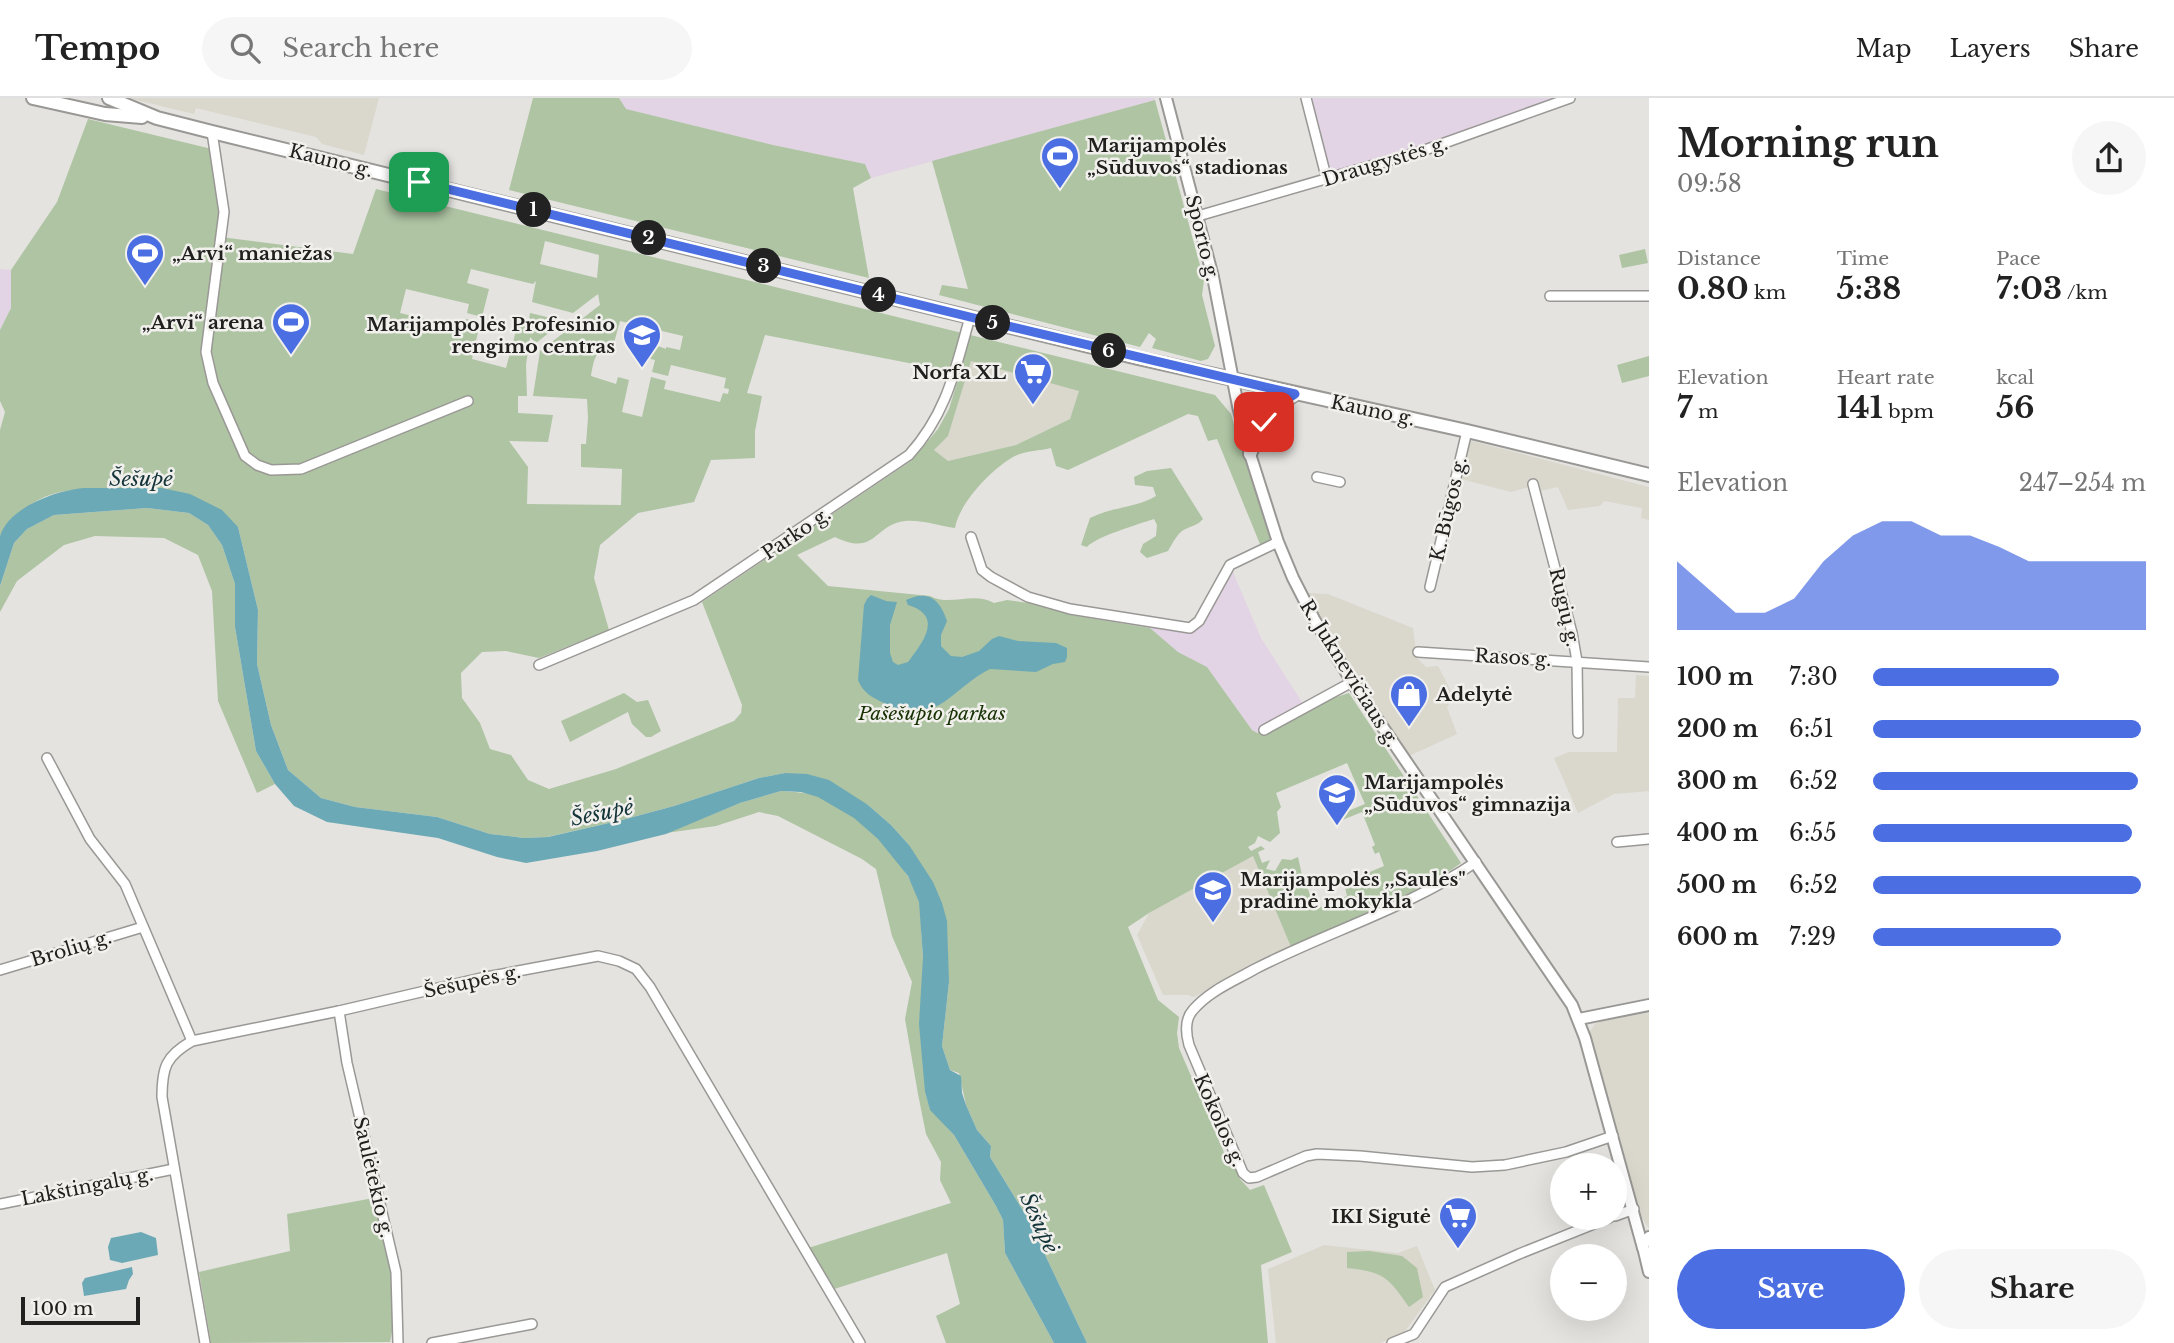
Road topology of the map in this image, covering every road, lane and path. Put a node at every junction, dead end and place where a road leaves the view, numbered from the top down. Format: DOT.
graph roads {
  1 [pos="33,98"];
  2 [pos="109,98"];
  3 [pos="1166,98"];
  4 [pos="1306,98"];
  5 [pos="1570,98"];
  6 [pos="75,103"];
  7 [pos="157,118"];
  8 [pos="212,132"];
  9 [pos="1327,180"];
  10 [pos="1198,216"];
  11 [pos="1550,296"];
  12 [pos="1649,296"];
  13 [pos="970,317"];
  14 [pos="1233,380"];
  15 [pos="1295,394"];
  16 [pos="468,401"];
  17 [pos="1467,431"];
  18 [pos="1250,454"];
  19 [pos="1649,475"];
  20 [pos="1317,477"];
  21 [pos="1340,482"];
  22 [pos="1533,484"];
  23 [pos="971,537"];
  24 [pos="1278,542"];
  25 [pos="1430,587"];
  26 [pos="1418,652"];
  27 [pos="1577,661"];
  28 [pos="539,665"];
  29 [pos="1649,667"];
  30 [pos="1352,682"];
  31 [pos="1264,730"];
  32 [pos="1578,733"];
  33 [pos="47,758"];
  34 [pos="1649,839"];
  35 [pos="1617,842"];
  36 [pos="1476,862"];
  37 [pos="143,927"];
  38 [pos="0,970"];
  39 [pos="1649,1005"];
  40 [pos="338,1011"];
  41 [pos="1579,1019"];
  42 [pos="192,1041"];
  43 [pos="1613,1136"];
  44 [pos="174,1169"];
  45 [pos="0,1204"];
  46 [pos="1634,1211"];
  47 [pos="1627,1213"];
  48 [pos="1579,1230"];
  49 [pos="1649,1232"];
  50 [pos="1646,1248"];
  51 [pos="1649,1272"];
  52 [pos="532,1324"];
  53 [pos="205,1343"];
  54 [pos="398,1343"];
  55 [pos="432,1343"];
  56 [pos="860,1343"];
  57 [pos="1392,1343"];
  1 -- 6 [label="main road, Kauno g."];
  2 -- 7 [label="main road, Kauno g."];
  3 -- 10 [label="street, Sporto g."];
  4 -- 9 [label="street"];
  5 -- 9 [label="street, Draugystės g."];
  6 -- 7 [label="main road, Kauno g."];
  7 -- 8 [label="main road, Kauno g."];
  8 -- 13 [label="main road, Kauno g."];
  8 -- 16 [label="street"];
  9 -- 10 [label="street, Draugystės g."];
  10 -- 14 [label="street, Sporto g."];
  11 -- 12 [label="street"];
  13 -- 14 [label="main road, Kauno g."];
  13 -- 28 [label="street, Parko g."];
  14 -- 15 [label="main road, Kauno g."];
  14 -- 18 [label="street, R. Juknevičiaus g."];
  15 -- 17 [label="main road, Kauno g."];
  15 -- 18 [label="main road"];
  17 -- 19 [label="main road, Kauno g."];
  17 -- 25 [label="street, K. Būgos g."];
  18 -- 24 [label="street, R. Juknevičiaus g."];
  20 -- 21 [label="street"];
  22 -- 27 [label="street, Rugių g."];
  23 -- 24 [label="street"];
  24 -- 30 [label="street, R. Juknevičiaus g."];
  26 -- 27 [label="street, Rasos g."];
  27 -- 29 [label="street, Rasos g."];
  27 -- 32 [label="street, Rugių g."];
  30 -- 31 [label="street"];
  30 -- 36 [label="street, R. Juknevičiaus g."];
  33 -- 37 [label="street"];
  34 -- 35 [label="street"];
  36 -- 41 [label="street, R. Juknevičiaus g."];
  36 -- 43 [label="street, Kokolos g."];
  37 -- 38 [label="street, Brolių g."];
  37 -- 42 [label="street"];
  39 -- 41 [label="street"];
  40 -- 42 [label="street, Šešupės g."];
  40 -- 54 [label="street, Saulėtekio g."];
  40 -- 56 [label="street, Šešupės g."];
  41 -- 43 [label="street, R. Juknevičiaus g."];
  42 -- 44 [label="street, Šešupės g."];
  43 -- 46 [label="street, R. Juknevičiaus g."];
  44 -- 45 [label="street, Lakštingalų g."];
  44 -- 53 [label="street, Šešupės g."];
  46 -- 47 [label="street"];
  46 -- 49 [label="street, R. Juknevičiaus g."];
  46 -- 50 [label="street, R. Juknevičiaus g."];
  48 -- 57 [label="street"];
  50 -- 51 [label="street, R. Juknevičiaus g."];
  52 -- 55 [label="street"];
}
